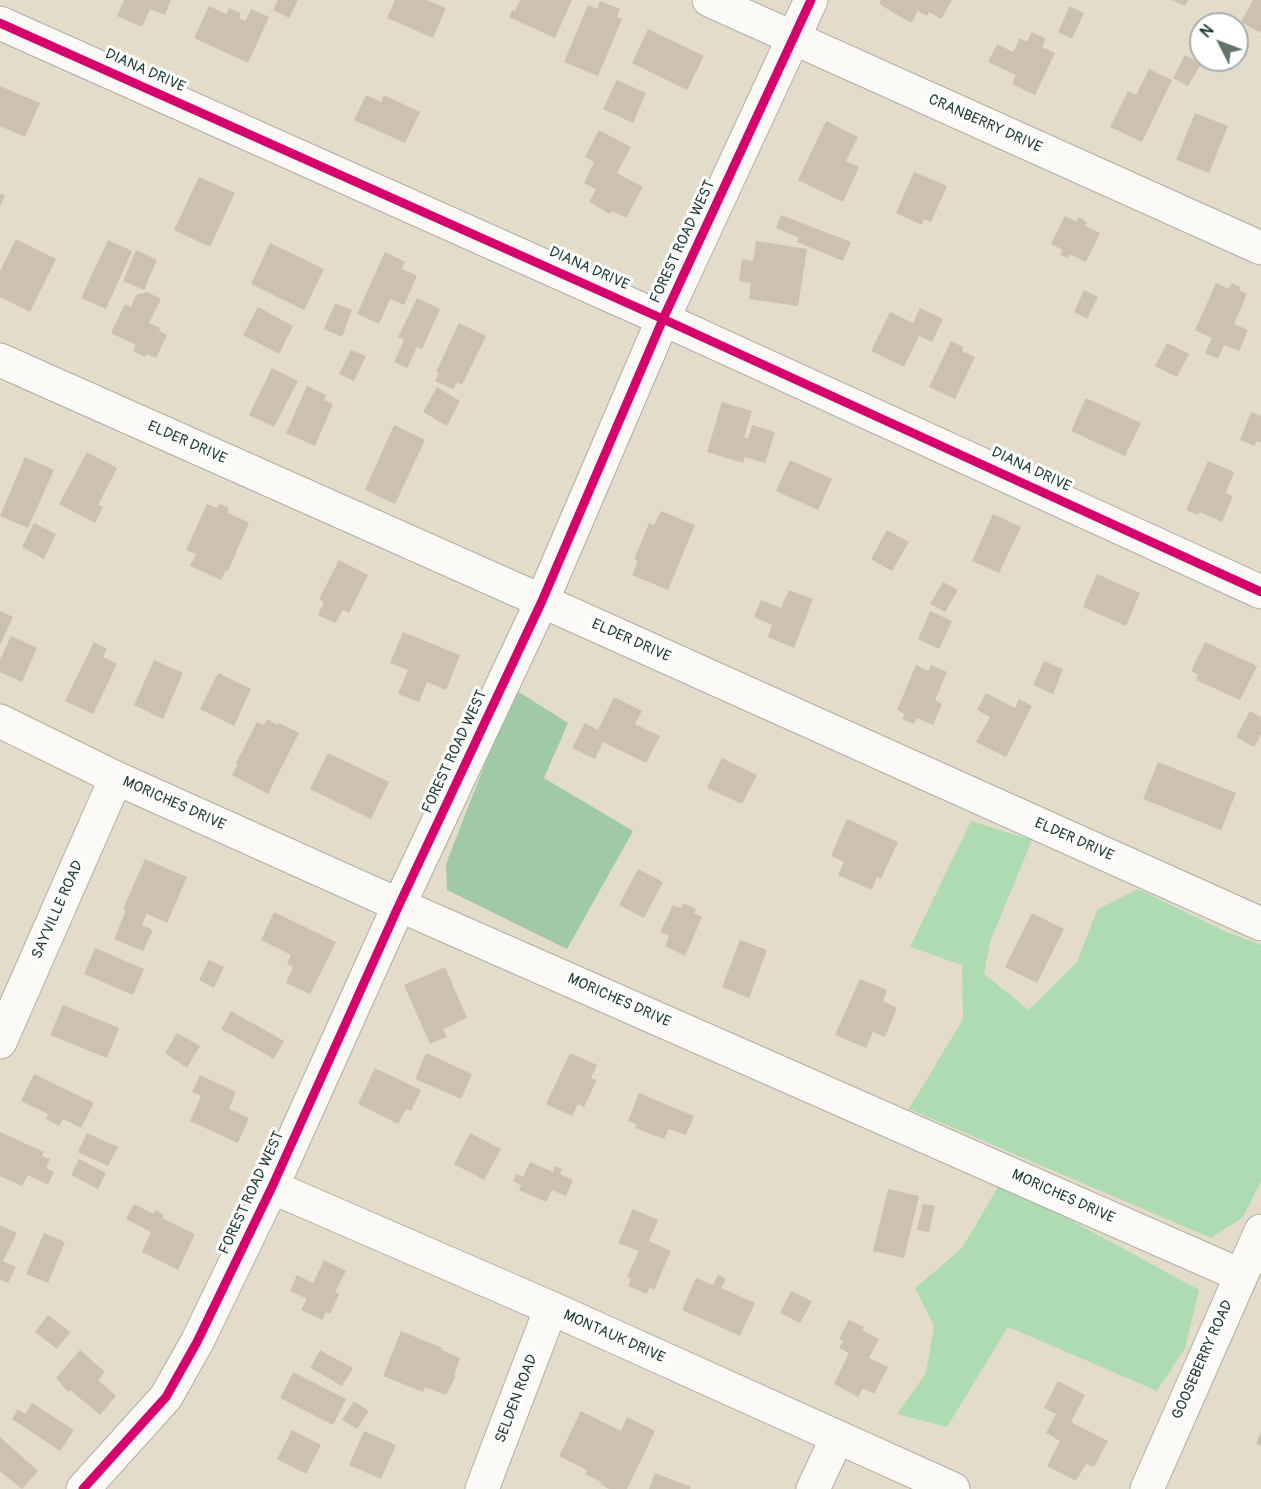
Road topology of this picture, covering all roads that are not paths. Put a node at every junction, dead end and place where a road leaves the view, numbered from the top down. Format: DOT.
graph roads {
  1 [pos="709,0"];
  2 [pos="811,0"];
  3 [pos="0,23"];
  4 [pos="794,39"];
  5 [pos="1261,248"];
  6 [pos="663,319"];
  7 [pos="0,360"];
  8 [pos="1261,592"];
  9 [pos="542,601"];
  10 [pos="0,721"];
  11 [pos="116,778"];
  12 [pos="399,905"];
  13 [pos="1261,924"];
  14 [pos="0,1042"];
  15 [pos="273,1188"];
  16 [pos="1261,1231"];
  17 [pos="1240,1275"];
  18 [pos="551,1308"];
  19 [pos="837,1438"];
  20 [pos="83,1489"];
  21 [pos="482,1489"];
  22 [pos="813,1489"];
  23 [pos="953,1489"];
  24 [pos="1147,1489"];
  1 -- 4 [label="street, CRANBERRY DRIVE"];
  2 -- 4 [label="street, FOREST ROAD WEST"];
  3 -- 6 [label="street, DIANA DRIVE"];
  4 -- 5 [label="street, CRANBERRY DRIVE"];
  4 -- 6 [label="street, FOREST ROAD WEST"];
  6 -- 8 [label="street, DIANA DRIVE"];
  6 -- 9 [label="street, FOREST ROAD WEST"];
  7 -- 9 [label="street, ELDER DRIVE"];
  9 -- 12 [label="street, FOREST ROAD WEST"];
  9 -- 13 [label="street, ELDER DRIVE"];
  10 -- 11 [label="street, MORICHES DRIVE"];
  11 -- 12 [label="street, MORICHES DRIVE"];
  11 -- 14 [label="street, SAYVILLE ROAD"];
  12 -- 15 [label="street, FOREST ROAD WEST"];
  12 -- 17 [label="street, MORICHES DRIVE"];
  15 -- 18 [label="street, MONTAUK DRIVE"];
  15 -- 20 [label="street, FOREST ROAD WEST"];
  16 -- 17 [label="street, GOOSEBERRY ROAD"];
  17 -- 24 [label="street, GOOSEBERRY ROAD"];
  18 -- 19 [label="street, MONTAUK DRIVE"];
  18 -- 21 [label="street, SELDEN ROAD"];
  19 -- 22 [label="street"];
  19 -- 23 [label="street, MONTAUK DRIVE"];
}
